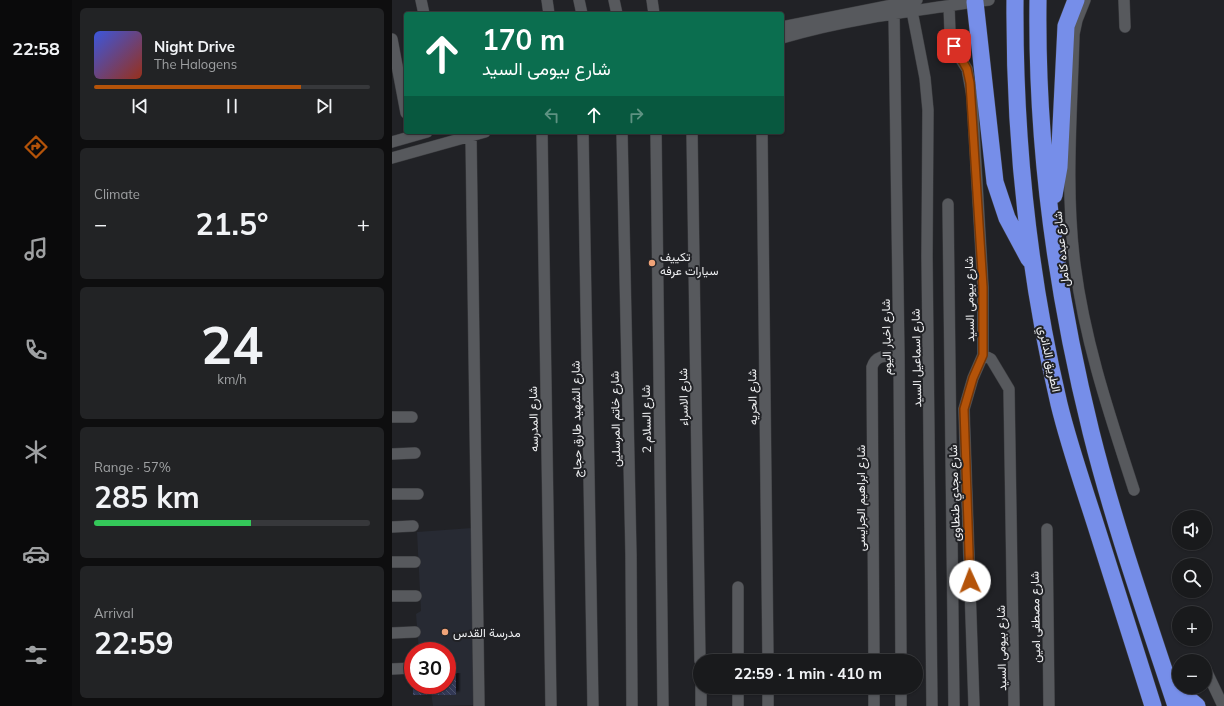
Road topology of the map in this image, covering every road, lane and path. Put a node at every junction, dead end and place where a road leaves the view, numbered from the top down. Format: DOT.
graph roads {
  1 [pos="421,0"];
  2 [pos="547,0"];
  3 [pos="579,0"];
  4 [pos="614,0"];
  5 [pos="652,0"];
  6 [pos="917,0"];
  7 [pos="1014,0"];
  8 [pos="1038,0"];
  9 [pos="1076,0"];
  10 [pos="1085,0"];
  11 [pos="1124,0"];
  12 [pos="982,1"];
  13 [pos="950,6"];
  14 [pos="912,11"];
  15 [pos="424,12"];
  16 [pos="550,12"];
  17 [pos="582,12"];
  18 [pos="617,12"];
  19 [pos="654,12"];
  20 [pos="894,13"];
  21 [pos="784,27"];
  22 [pos="1125,27"];
  23 [pos="784,37"];
  24 [pos="392,39"];
  25 [pos="404,102"];
  26 [pos="410,134"];
  27 [pos="478,134"];
  28 [pos="542,134"];
  29 [pos="583,134"];
  30 [pos="622,134"];
  31 [pos="656,134"];
  32 [pos="692,134"];
  33 [pos="762,134"];
  34 [pos="471,136"];
  35 [pos="392,142"];
  36 [pos="392,158"];
  37 [pos="948,204"];
  38 [pos="1050,209"];
  39 [pos="1034,270"];
  40 [pos="983,355"];
  41 [pos="899,356"];
  42 [pos="392,417"];
  43 [pos="412,417"];
  44 [pos="415,453"];
  45 [pos="392,454"];
  46 [pos="1134,490"];
  47 [pos="392,494"];
  48 [pos="418,494"];
  49 [pos="413,526"];
  50 [pos="392,527"];
  51 [pos="1047,528"];
  52 [pos="392,562"];
  53 [pos="415,562"];
  54 [pos="738,587"];
  55 [pos="392,596"];
  56 [pos="416,596"];
  57 [pos="415,632"];
  58 [pos="392,633"];
  59 [pos="700,654"];
  60 [pos="738,654"];
  61 [pos="768,654"];
  62 [pos="874,654"];
  63 [pos="901,654"];
  64 [pos="404,668"];
  65 [pos="392,669"];
  66 [pos="1168,682"];
  67 [pos="1212,683"];
  68 [pos="701,694"];
  69 [pos="738,694"];
  70 [pos="768,694"];
  71 [pos="874,694"];
  72 [pos="901,694"];
  73 [pos="479,706"];
  74 [pos="551,706"];
  75 [pos="594,706"];
  76 [pos="632,706"];
  77 [pos="662,706"];
  78 [pos="701,706"];
  79 [pos="738,706"];
  80 [pos="768,706"];
  81 [pos="874,706"];
  82 [pos="901,706"];
  83 [pos="932,706"];
  84 [pos="954,706"];
  85 [pos="974,706"];
  86 [pos="1014,706"];
  87 [pos="1049,706"];
  88 [pos="1153,706"];
  89 [pos="1176,706"];
  90 [pos="1197,706"];
  91 [pos="1223,706"];
  1 -- 15 [label="street"];
  2 -- 16 [label="street"];
  3 -- 17 [label="street"];
  4 -- 18 [label="street"];
  5 -- 19 [label="street"];
  6 -- 21 [label="street"];
  7 -- 39 [label="highway, الطريق الدائري"];
  8 -- 38 [label="highway, الطريق الدائري"];
  9 -- 38 [label="highway"];
  10 -- 46 [label="street, شارع عبده كامل"];
  11 -- 22 [label="street"];
  12 -- 13 [label="street"];
  12 -- 39 [label="highway"];
  13 -- 14 [label="street"];
  13 -- 40 [label="street, شارع بيومى السيد"];
  14 -- 20 [label="street"];
  14 -- 83 [label="street, شارع اسماعيل السيد"];
  20 -- 23 [label="street"];
  20 -- 41 [label="street, شارع اخبار اليوم"];
  24 -- 25 [label="street"];
  26 -- 35 [label="street"];
  27 -- 34 [label="street"];
  28 -- 74 [label="street, شارع المدرسه"];
  29 -- 75 [label="street, شارع الشهيد طارق حجاج"];
  30 -- 76 [label="street, شارع خاتم المرسلين"];
  31 -- 77 [label="street, شارع السلام 2"];
  32 -- 59 [label="street, شارع الاسراء"];
  33 -- 61 [label="street, شارع الحريه"];
  34 -- 36 [label="street"];
  34 -- 73 [label="street"];
  37 -- 84 [label="street"];
  38 -- 66 [label="highway, الطريق الدائري"];
  39 -- 88 [label="highway, الطريق الدائري"];
  40 -- 85 [label="street, شارع مجدي طنطاوى"];
  40 -- 86 [label="street, شارع بيومى السيد"];
  41 -- 62 [label="street, شارع ابراهيم الجرايسى"];
  41 -- 63 [label="street, شارع اخبار اليوم"];
  42 -- 43 [label="street"];
  44 -- 45 [label="street"];
  47 -- 48 [label="street"];
  49 -- 50 [label="street"];
  51 -- 87 [label="street, شارع مصطفى امين"];
  52 -- 53 [label="street"];
  54 -- 60 [label="street"];
  55 -- 56 [label="street"];
  57 -- 58 [label="street"];
  64 -- 65 [label="street"];
  66 -- 89 [label="highway, الطريق الدائري"];
  66 -- 90 [label="highway"];
  67 -- 91 [label="street"];
  68 -- 78 [label="street"];
  69 -- 79 [label="street"];
  70 -- 80 [label="street"];
  71 -- 81 [label="street"];
  72 -- 82 [label="street"];
}
